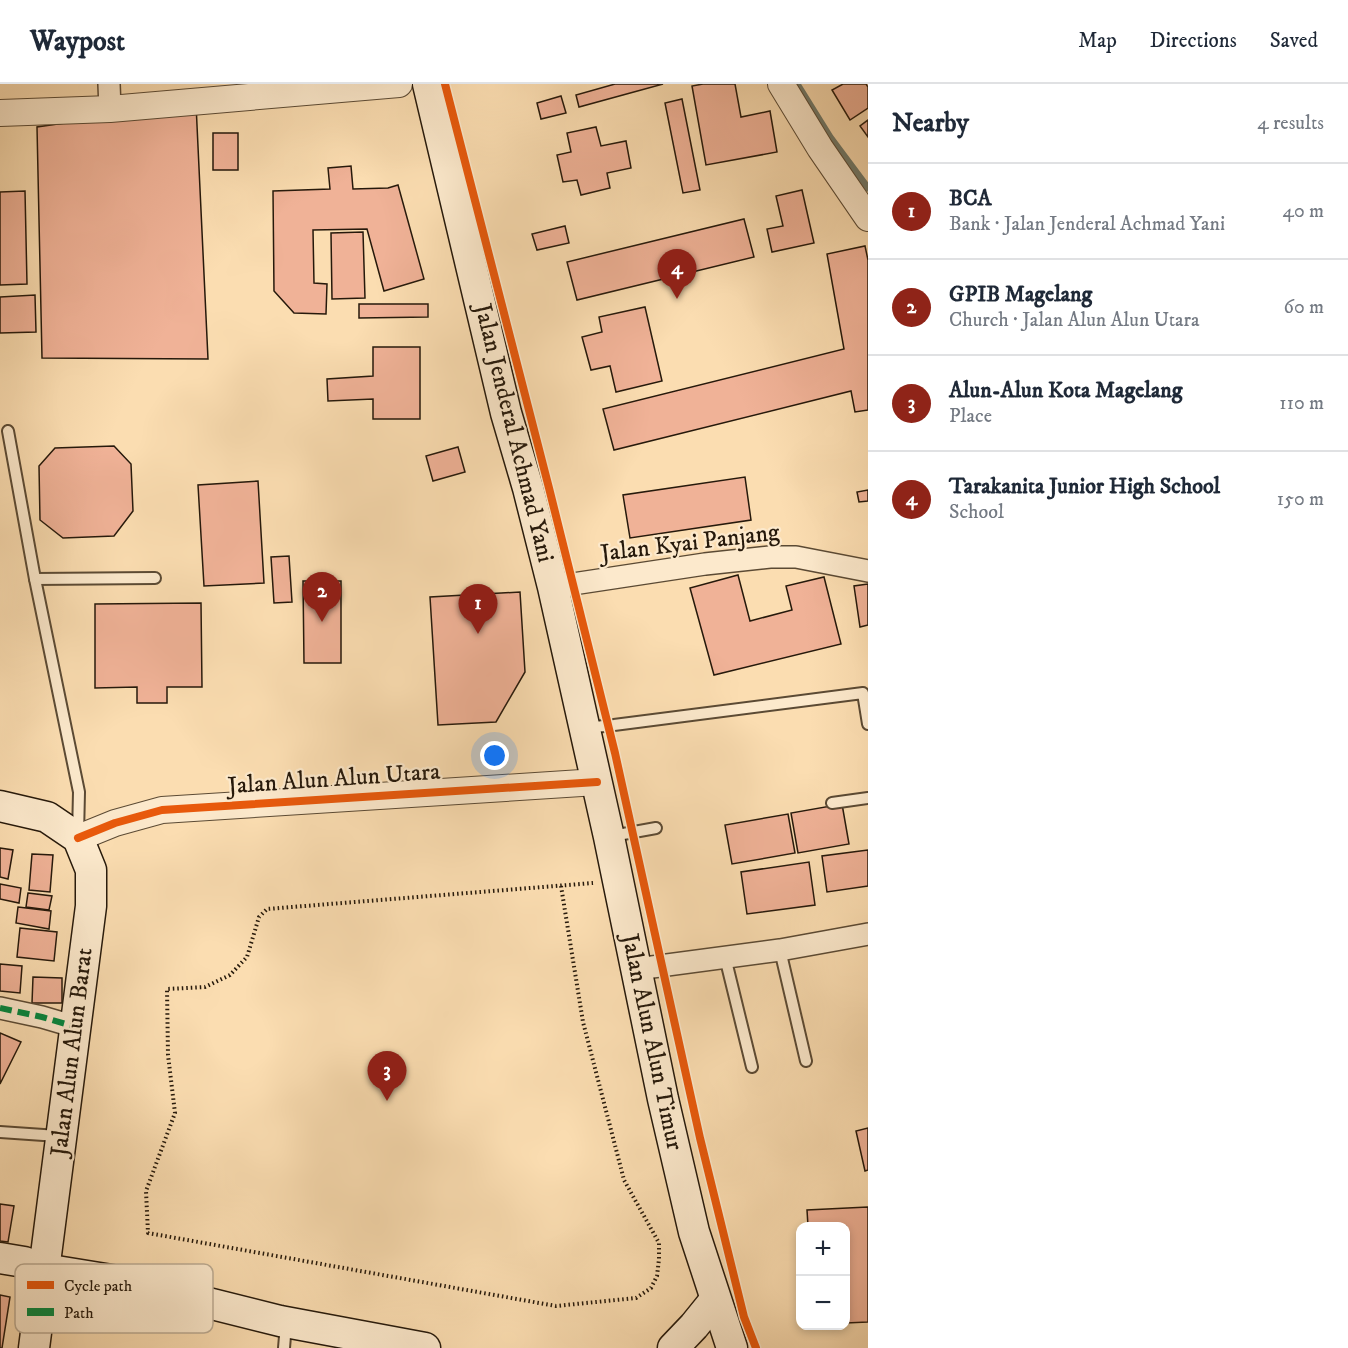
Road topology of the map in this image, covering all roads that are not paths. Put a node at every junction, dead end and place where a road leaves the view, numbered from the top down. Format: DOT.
graph roads {
  1 [pos="399,84"];
  2 [pos="428,84"];
  3 [pos="781,84"];
  4 [pos="110,96"];
  5 [pos="0,113"];
  6 [pos="868,218"];
  7 [pos="8,431"];
  8 [pos="868,571"];
  9 [pos="155,578"];
  10 [pos="35,579"];
  11 [pos="553,587"];
  12 [pos="868,724"];
  13 [pos="585,728"];
  14 [pos="597,782"];
  15 [pos="868,798"];
  16 [pos="832,802"];
  17 [pos="0,806"];
  18 [pos="656,828"];
  19 [pos="609,837"];
  20 [pos="78,838"];
  21 [pos="868,934"];
  22 [pos="780,950"];
  23 [pos="725,957"];
  24 [pos="637,969"];
  25 [pos="0,1008"];
  26 [pos="76,1027"];
  27 [pos="806,1061"];
  28 [pos="752,1067"];
  29 [pos="0,1132"];
  30 [pos="61,1137"];
  31 [pos="0,1258"];
  32 [pos="30,1264"];
  33 [pos="45,1264"];
  34 [pos="715,1300"];
  35 [pos="213,1311"];
  36 [pos="36,1333"];
  37 [pos="285,1335"];
  38 [pos="34,1348"];
  39 [pos="425,1348"];
  40 [pos="673,1348"];
  41 [pos="732,1348"];
  1 -- 4 [label="street"];
  2 -- 11 [label="main road, Jalan Jenderal Achmad Yani"];
  3 -- 6 [label="street"];
  4 -- 5 [label="street"];
  7 -- 10 [label="lane"];
  8 -- 11 [label="street, Jalan Kyai Panjang"];
  9 -- 10 [label="lane"];
  10 -- 20 [label="lane"];
  11 -- 13 [label="main road, Jalan Jenderal Achmad Yani"];
  12 -- 13 [label="lane"];
  13 -- 14 [label="main road, Jalan Jenderal Achmad Yani"];
  14 -- 19 [label="main road, Jalan Alun Alun Timur"];
  14 -- 20 [label="street, Jalan Alun Alun Utara"];
  15 -- 16 [label="lane"];
  17 -- 20 [label="main road"];
  18 -- 19 [label="lane"];
  19 -- 24 [label="main road, Jalan Alun Alun Timur"];
  20 -- 26 [label="main road, Jalan Alun Alun Barat"];
  21 -- 22 [label="street"];
  22 -- 23 [label="street"];
  22 -- 27 [label="lane"];
  23 -- 24 [label="street"];
  23 -- 28 [label="lane"];
  24 -- 34 [label="main road, Jalan Alun Alun Timur"];
  25 -- 26 [label="street"];
  26 -- 30 [label="main road, Jalan Alun Alun Barat"];
  29 -- 30 [label="lane"];
  30 -- 33 [label="main road, Jalan Alun Alun Barat"];
  31 -- 32 [label="main road"];
  34 -- 40 [label="main road"];
  34 -- 41 [label="main road, Jalan Alun Alun Timur"];
  35 -- 37 [label="main road"];
  36 -- 38 [label="main road, Jalan Alun Alun Barat"];
  37 -- 39 [label="main road"];
}
